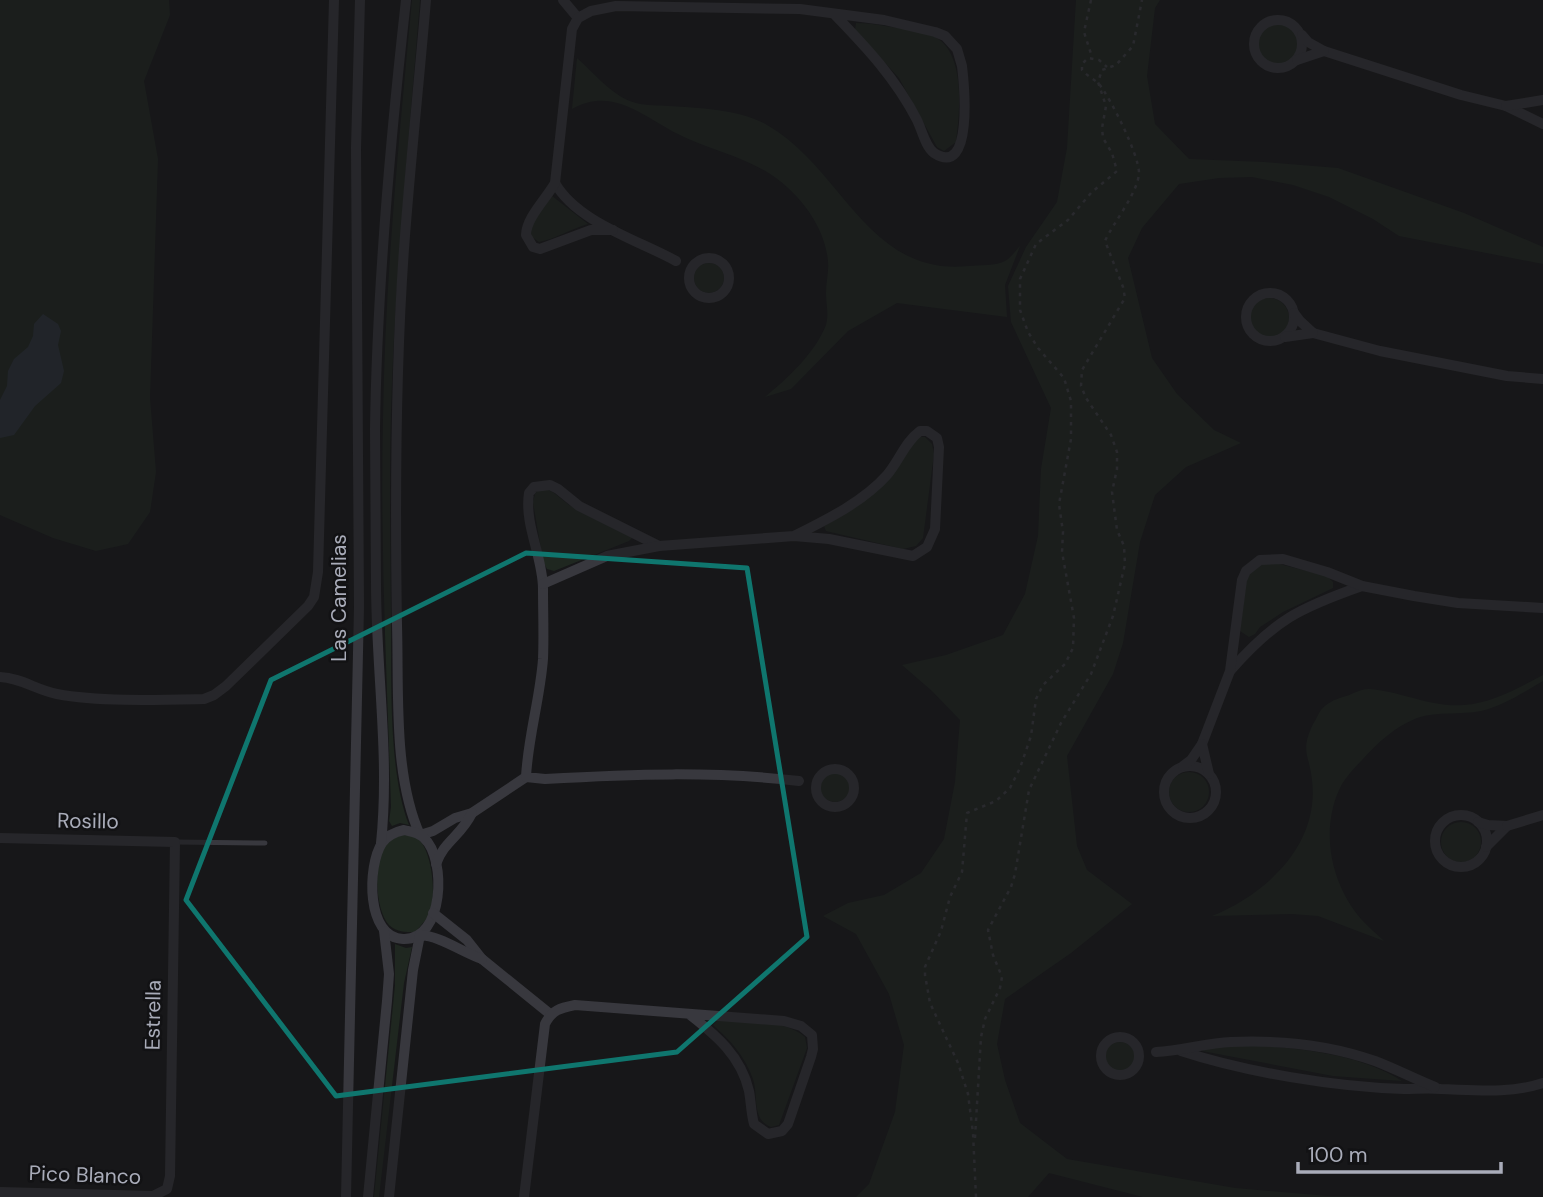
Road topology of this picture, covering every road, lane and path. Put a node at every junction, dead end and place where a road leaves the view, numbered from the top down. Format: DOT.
graph roads {
  1 [pos="334,0"];
  2 [pos="360,0"];
  3 [pos="406,0"];
  4 [pos="426,0"];
  5 [pos="563,0"];
  6 [pos="1091,0"];
  7 [pos="1142,0"];
  8 [pos="835,15"];
  9 [pos="578,18"];
  10 [pos="1301,35"];
  11 [pos="1324,51"];
  12 [pos="1092,58"];
  13 [pos="1297,60"];
  14 [pos="1107,67"];
  15 [pos="1097,82"];
  16 [pos="1543,100"];
  17 [pos="1506,106"];
  18 [pos="1543,124"];
  19 [pos="555,183"];
  20 [pos="613,230"];
  21 [pos="676,261"];
  22 [pos="699,261"];
  23 [pos="690,280"];
  24 [pos="1294,312"];
  25 [pos="1313,333"];
  26 [pos="1285,337"];
  27 [pos="1543,379"];
  28 [pos="794,536"];
  29 [pos="659,546"];
  30 [pos="543,584"];
  31 [pos="1362,586"];
  32 [pos="1543,608"];
  33 [pos="1230,671"];
  34 [pos="0,677"];
  35 [pos="1202,744"];
  36 [pos="1182,767"];
  37 [pos="821,774"];
  38 [pos="1209,774"];
  39 [pos="526,777"];
  40 [pos="799,780"];
  41 [pos="817,794"];
  42 [pos="471,814"];
  43 [pos="1543,815"];
  44 [pos="1478,822"];
  45 [pos="1507,826"];
  46 [pos="420,835"];
  47 [pos="0,838"];
  48 [pos="176,842"];
  49 [pos="265,843"];
  50 [pos="381,843"];
  51 [pos="1486,848"];
  52 [pos="436,864"];
  53 [pos="433,913"];
  54 [pos="384,931"];
  55 [pos="420,935"];
  56 [pos="482,959"];
  57 [pos="551,1014"];
  58 [pos="689,1014"];
  59 [pos="1135,1044"];
  60 [pos="1181,1051"];
  61 [pos="1156,1052"];
  62 [pos="1138,1065"];
  63 [pos="1543,1083"];
  64 [pos="1438,1089"];
  65 [pos="974,1158"];
  66 [pos="167,1189"];
  67 [pos="0,1192"];
  68 [pos="527,1194"];
  69 [pos="78,1195"];
  70 [pos="346,1197"];
  71 [pos="369,1197"];
  72 [pos="389,1197"];
  73 [pos="975,1197"];
  1 -- 34 [label="street"];
  2 -- 70 [label="street, Las Camelias"];
  3 -- 50 [label="street"];
  4 -- 46 [label="street"];
  5 -- 9 [label="street"];
  6 -- 12 [label="path"];
  7 -- 14 [label="path"];
  8 -- 8 [label="street"];
  8 -- 9 [label="street"];
  9 -- 19 [label="street"];
  10 -- 11 [label="street"];
  10 -- 13 [label="street"];
  10 -- 13 [label="street"];
  11 -- 13 [label="street"];
  11 -- 17 [label="street"];
  12 -- 14 [label="path"];
  12 -- 15 [label="path"];
  14 -- 15 [label="path"];
  15 -- 65 [label="path"];
  15 -- 65 [label="path"];
  16 -- 17 [label="street"];
  17 -- 18 [label="street"];
  19 -- 20 [label="street"];
  19 -- 20 [label="street"];
  20 -- 21 [label="street"];
  21 -- 22 [label="street"];
  21 -- 23 [label="street"];
  22 -- 23 [label="street"];
  22 -- 23 [label="street"];
  24 -- 25 [label="street"];
  24 -- 26 [label="street"];
  24 -- 26 [label="street"];
  25 -- 26 [label="street"];
  25 -- 27 [label="street"];
  28 -- 28 [label="street"];
  28 -- 29 [label="street"];
  29 -- 30 [label="street"];
  29 -- 30 [label="street"];
  30 -- 39 [label="street"];
  31 -- 32 [label="street"];
  31 -- 33 [label="street"];
  31 -- 33 [label="street"];
  33 -- 35 [label="street"];
  35 -- 36 [label="street"];
  35 -- 38 [label="street"];
  36 -- 38 [label="street"];
  36 -- 38 [label="street"];
  37 -- 40 [label="street"];
  37 -- 41 [label="street"];
  37 -- 41 [label="street"];
  39 -- 40 [label="street"];
  39 -- 42 [label="street"];
  40 -- 41 [label="street"];
  42 -- 46 [label="street"];
  42 -- 52 [label="street"];
  43 -- 45 [label="street"];
  44 -- 45 [label="street"];
  44 -- 51 [label="street"];
  44 -- 51 [label="street"];
  45 -- 51 [label="street"];
  46 -- 50 [label="street"];
  46 -- 52 [label="street"];
  47 -- 48 [label="street, Rosillo"];
  48 -- 49 [label="lane"];
  48 -- 66 [label="street, Estrella"];
  50 -- 54 [label="street"];
  52 -- 53 [label="street"];
  53 -- 55 [label="street"];
  53 -- 56 [label="street"];
  54 -- 55 [label="street"];
  54 -- 71 [label="street"];
  55 -- 56 [label="street"];
  55 -- 72 [label="street"];
  56 -- 57 [label="street"];
  57 -- 58 [label="street"];
  57 -- 68 [label="street"];
  58 -- 58 [label="street"];
  59 -- 61 [label="street"];
  59 -- 62 [label="street"];
  59 -- 62 [label="street"];
  60 -- 61 [label="street"];
  60 -- 64 [label="street"];
  60 -- 64 [label="street"];
  61 -- 62 [label="street"];
  63 -- 64 [label="street"];
  65 -- 73 [label="path"];
  66 -- 69 [label="street, Pico Blanco"];
  67 -- 69 [label="street, Pico Blanco"];
}
